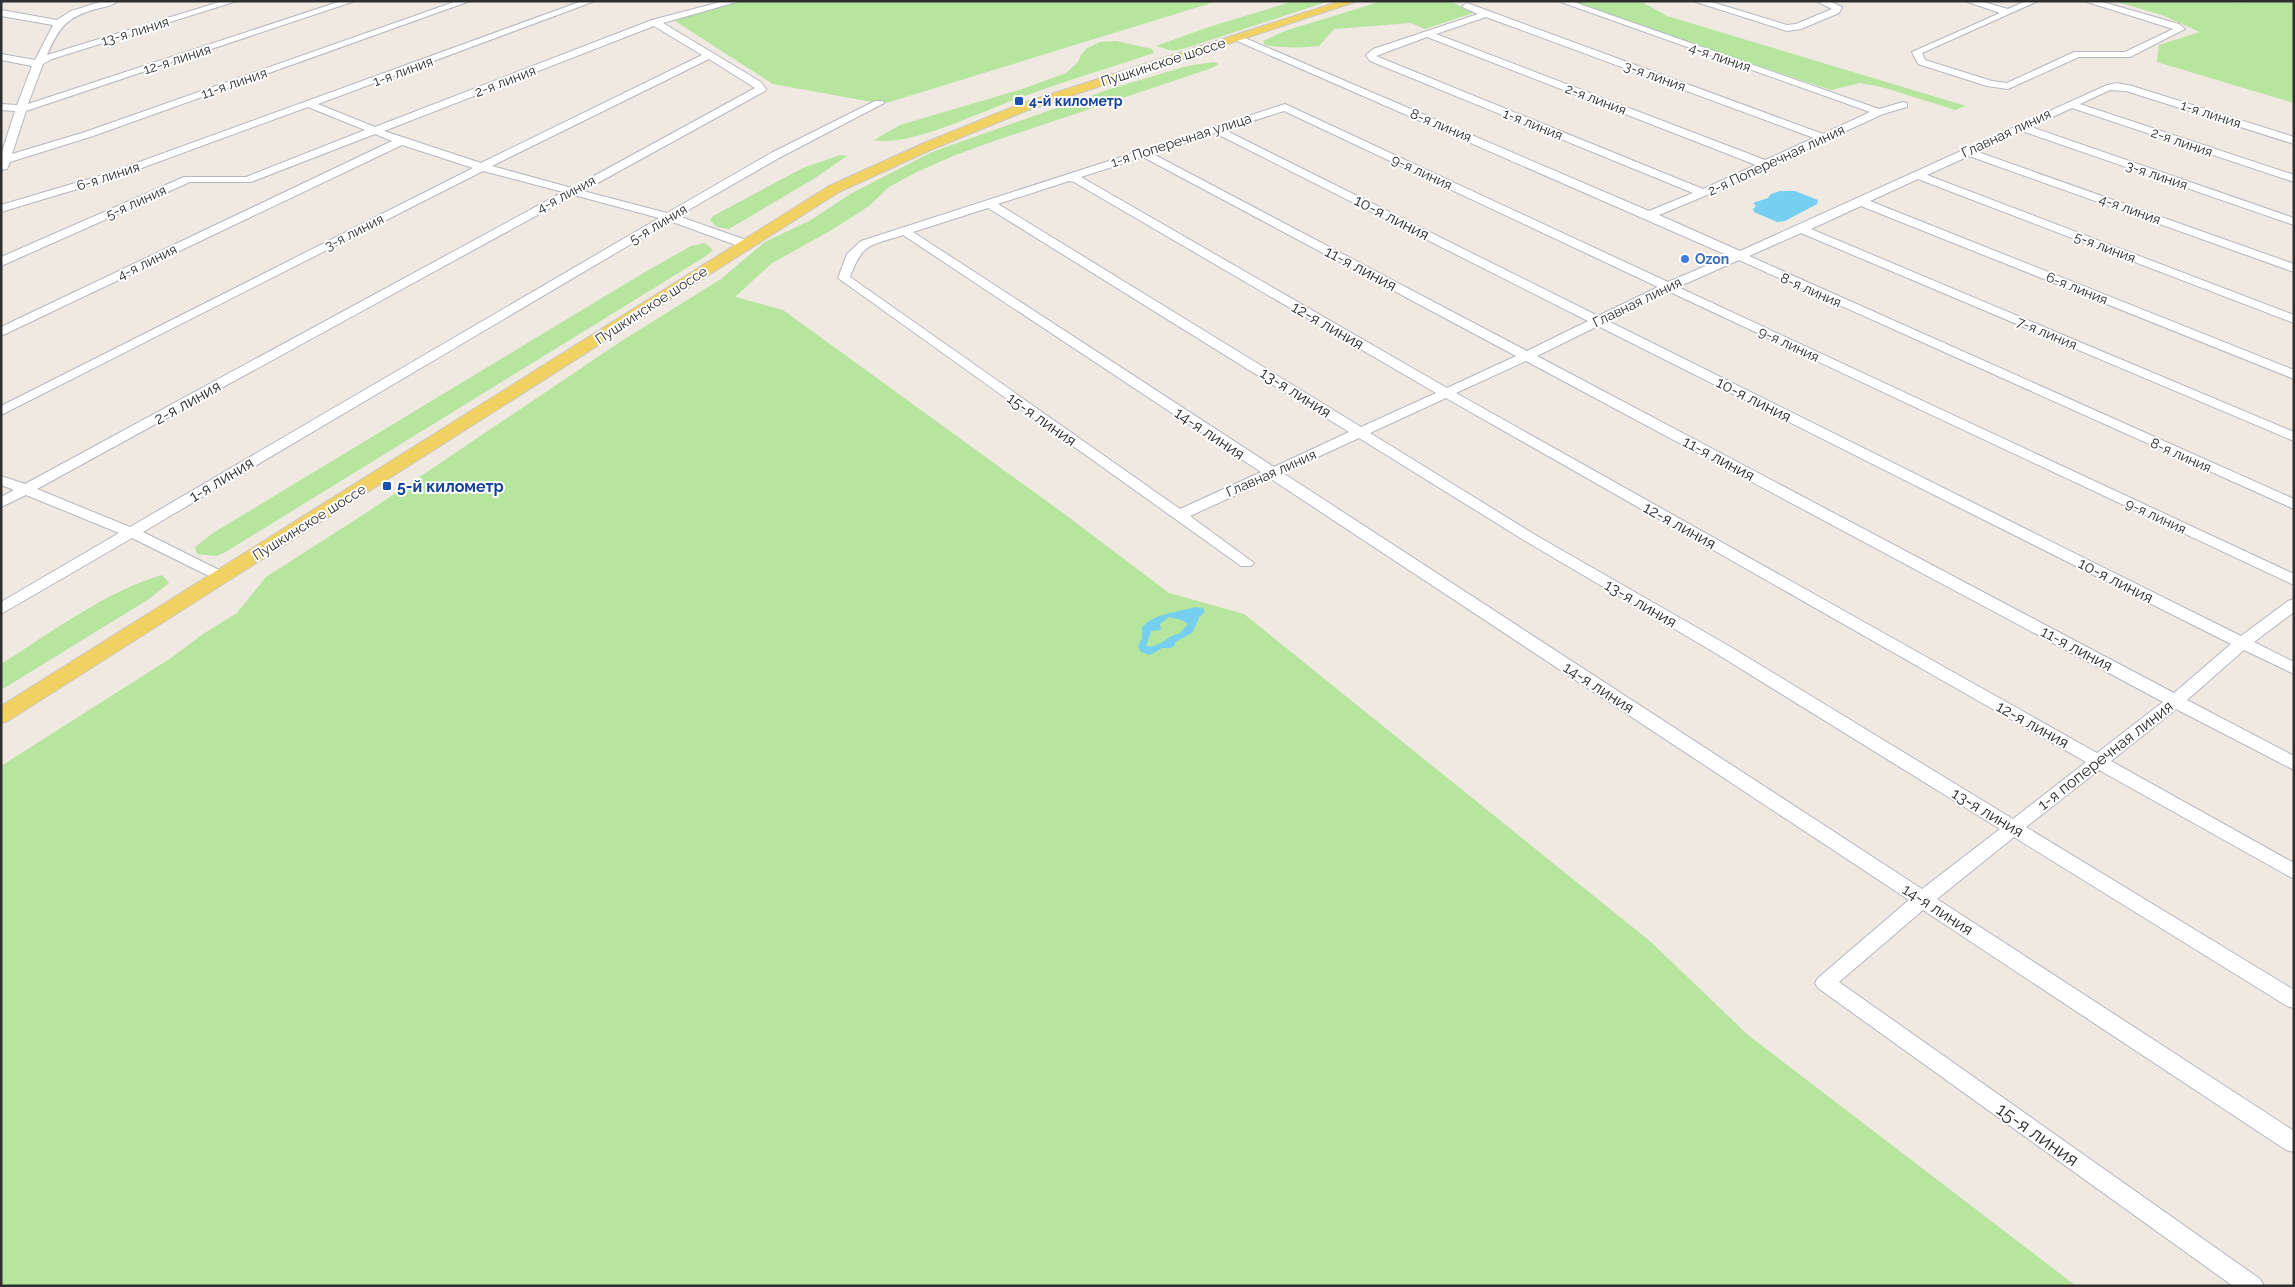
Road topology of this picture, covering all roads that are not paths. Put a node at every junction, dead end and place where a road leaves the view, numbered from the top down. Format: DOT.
graph roads {
  1 [pos="114,1"];
  2 [pos="232,1"];
  3 [pos="351,1"];
  4 [pos="466,1"];
  5 [pos="592,1"];
  6 [pos="736,1"];
  7 [pos="1353,1"];
  8 [pos="1479,1"];
  9 [pos="1562,1"];
  10 [pos="1697,1"];
  11 [pos="1820,1"];
  12 [pos="1969,1"];
  13 [pos="2034,1"];
  14 [pos="2088,1"];
  15 [pos="2008,12"];
  16 [pos="1,13"];
  17 [pos="1486,14"];
  18 [pos="655,22"];
  19 [pos="59,23"];
  20 [pos="1428,34"];
  21 [pos="1238,38"];
  22 [pos="708,56"];
  23 [pos="1,57"];
  24 [pos="35,63"];
  25 [pos="2128,88"];
  26 [pos="761,89"];
  27 [pos="879,103"];
  28 [pos="2070,104"];
  29 [pos="310,105"];
  30 [pos="1903,105"];
  31 [pos="1,107"];
  32 [pos="1285,107"];
  33 [pos="22,109"];
  34 [pos="1879,112"];
  35 [pos="2020,127"];
  36 [pos="1214,129"];
  37 [pos="376,131"];
  38 [pos="1824,138"];
  39 [pos="214,139"];
  40 [pos="401,141"];
  41 [pos="2294,141"];
  42 [pos="1966,152"];
  43 [pos="1144,153"];
  44 [pos="1764,164"];
  45 [pos="2,165"];
  46 [pos="482,167"];
  47 [pos="277,169"];
  48 [pos="1072,175"];
  49 [pos="1916,175"];
  50 [pos="2294,179"];
  51 [pos="572,191"];
  52 [pos="1702,193"];
  53 [pos="1859,201"];
  54 [pos="990,204"];
  55 [pos="1,209"];
  56 [pos="1649,215"];
  57 [pos="669,217"];
  58 [pos="2294,222"];
  59 [pos="1801,229"];
  60 [pos="904,231"];
  61 [pos="745,244"];
  62 [pos="1737,256"];
  63 [pos="1,262"];
  64 [pos="2294,268"];
  65 [pos="845,271"];
  66 [pos="1667,287"];
  67 [pos="371,300"];
  68 [pos="2294,319"];
  69 [pos="1598,320"];
  70 [pos="1,332"];
  71 [pos="439,349"];
  72 [pos="1527,356"];
  73 [pos="2294,375"];
  74 [pos="1446,393"];
  75 [pos="1,411"];
  76 [pos="1362,432"];
  77 [pos="2294,436"];
  78 [pos="1270,473"];
  79 [pos="1,480"];
  80 [pos="25,490"];
  81 [pos="1,503"];
  82 [pos="2294,505"];
  83 [pos="1178,516"];
  84 [pos="131,533"];
  85 [pos="1246,564"];
  86 [pos="222,577"];
  87 [pos="2294,580"];
  88 [pos="2294,604"];
  89 [pos="1,608"];
  90 [pos="2242,643"];
  91 [pos="2294,669"];
  92 [pos="2175,701"];
  93 [pos="1,716"];
  94 [pos="2099,761"];
  95 [pos="2294,764"];
  96 [pos="2012,827"];
  97 [pos="2294,872"];
  98 [pos="1923,899"];
  99 [pos="1825,983"];
  100 [pos="2294,1000"];
  101 [pos="2294,1143"];
  102 [pos="2252,1286"];
  1 -- 19 [label="street"];
  2 -- 24 [label="street, 13-я линия"];
  3 -- 33 [label="street, 12-я линия"];
  4 -- 45 [label="street, 11-я линия"];
  5 -- 29 [label="street, 1-я линия"];
  6 -- 18 [label="street, 2-я линия"];
  7 -- 21 [label="main road, Пушкинское шоссе"];
  8 -- 17 [label="street, 3-я линия"];
  9 -- 34 [label="street, 4-я линия"];
  10 -- 11 [label="street"];
  12 -- 15 [label="street"];
  13 -- 15 [label="street"];
  14 -- 15 [label="street"];
  16 -- 19 [label="street"];
  17 -- 20 [label="street"];
  17 -- 38 [label="street, 3-я линия"];
  18 -- 22 [label="street"];
  18 -- 37 [label="street, 2-я линия"];
  19 -- 24 [label="street"];
  20 -- 44 [label="street, 2-я линия"];
  20 -- 52 [label="street, 1-я линия"];
  21 -- 56 [label="street, 8-я линия"];
  21 -- 61 [label="main road, Пушкинское шоссе"];
  22 -- 26 [label="street"];
  22 -- 46 [label="street, 3-я линия"];
  23 -- 24 [label="street"];
  24 -- 33 [label="street"];
  25 -- 28 [label="street, Главная линия"];
  25 -- 41 [label="street, 1-я линия"];
  26 -- 51 [label="street, 4-я линия"];
  27 -- 57 [label="street, 5-я линия"];
  28 -- 35 [label="street, Главная линия"];
  28 -- 50 [label="street, 2-я линия"];
  29 -- 37 [label="street"];
  29 -- 39 [label="street, 1-я линия"];
  30 -- 34 [label="street, 2-я Поперечная линия"];
  31 -- 33 [label="street, 12-я линия"];
  32 -- 36 [label="street, 1-я Поперечная улица"];
  32 -- 66 [label="street, 9-я линия"];
  33 -- 45 [label="street"];
  34 -- 38 [label="street, 2-я Поперечная линия"];
  35 -- 42 [label="street, Главная линия"];
  35 -- 58 [label="street, 3-я линия"];
  36 -- 43 [label="street, 1-я Поперечная улица"];
  36 -- 69 [label="street, 10-я линия"];
  37 -- 40 [label="street"];
  37 -- 47 [label="street, 2-я линия"];
  38 -- 44 [label="street, 2-я Поперечная линия"];
  39 -- 55 [label="street, 6-я линия"];
  40 -- 46 [label="street"];
  40 -- 70 [label="street, 4-я линия"];
  42 -- 49 [label="street, Главная линия"];
  42 -- 64 [label="street, 4-я линия"];
  43 -- 48 [label="street, 1-я Поперечная улица"];
  43 -- 72 [label="street, 11-я линия"];
  44 -- 52 [label="street, 2-я Поперечная линия"];
  46 -- 51 [label="street"];
  46 -- 75 [label="street, 3-я линия"];
  47 -- 63 [label="street, 5-я линия"];
  48 -- 54 [label="street, 1-я Поперечная улица"];
  48 -- 74 [label="street, 12-я линия"];
  49 -- 53 [label="street, Главная линия"];
  49 -- 68 [label="street, 5-я линия"];
  51 -- 57 [label="street"];
  51 -- 67 [label="street, 4-я линия"];
  52 -- 56 [label="street, 2-я Поперечная линия"];
  53 -- 59 [label="street, Главная линия"];
  53 -- 73 [label="street, 6-я линия"];
  54 -- 60 [label="street, 1-я Поперечная улица"];
  54 -- 76 [label="street, 13-я линия"];
  56 -- 62 [label="street, 8-я линия"];
  57 -- 61 [label="street"];
  57 -- 71 [label="street, 5-я линия"];
  59 -- 62 [label="street, Главная линия"];
  59 -- 77 [label="street, 7-я линия"];
  60 -- 65 [label="street, 1-я Поперечная улица"];
  60 -- 78 [label="street, 14-я линия"];
  61 -- 86 [label="main road, Пушкинское шоссе"];
  62 -- 66 [label="street, Главная линия"];
  62 -- 82 [label="street, 8-я линия"];
  65 -- 83 [label="street, 15-я линия"];
  66 -- 69 [label="street, Главная линия"];
  66 -- 87 [label="street, 9-я линия"];
  67 -- 80 [label="street, 2-я линия"];
  69 -- 72 [label="street, Главная линия"];
  69 -- 90 [label="street, 10-я линия"];
  71 -- 84 [label="street, 1-я линия"];
  72 -- 74 [label="street, Главная линия"];
  72 -- 92 [label="street, 11-я линия"];
  74 -- 76 [label="street, Главная линия"];
  74 -- 94 [label="street, 12-я линия"];
  76 -- 78 [label="street, Главная линия"];
  76 -- 96 [label="street, 13-я линия"];
  78 -- 83 [label="street, Главная линия"];
  78 -- 98 [label="street, 14-я линия"];
  79 -- 80 [label="street"];
  80 -- 81 [label="street, 2-я линия"];
  80 -- 84 [label="street"];
  83 -- 85 [label="street, 15-я линия"];
  84 -- 86 [label="street"];
  84 -- 89 [label="street, 1-я линия"];
  86 -- 93 [label="main road, Пушкинское шоссе"];
  88 -- 90 [label="street, 1-я поперечная линия"];
  90 -- 91 [label="street, 10-я линия"];
  90 -- 92 [label="street, 1-я поперечная линия"];
  92 -- 94 [label="street, 1-я поперечная линия"];
  92 -- 95 [label="street, 11-я линия"];
  94 -- 96 [label="street, 1-я поперечная линия"];
  94 -- 97 [label="street, 12-я линия"];
  96 -- 98 [label="street, 1-я поперечная линия"];
  96 -- 100 [label="street, 13-я линия"];
  98 -- 99 [label="street, 1-я поперечная линия"];
  98 -- 101 [label="street, 14-я линия"];
  99 -- 102 [label="street, 15-я линия"];
}
